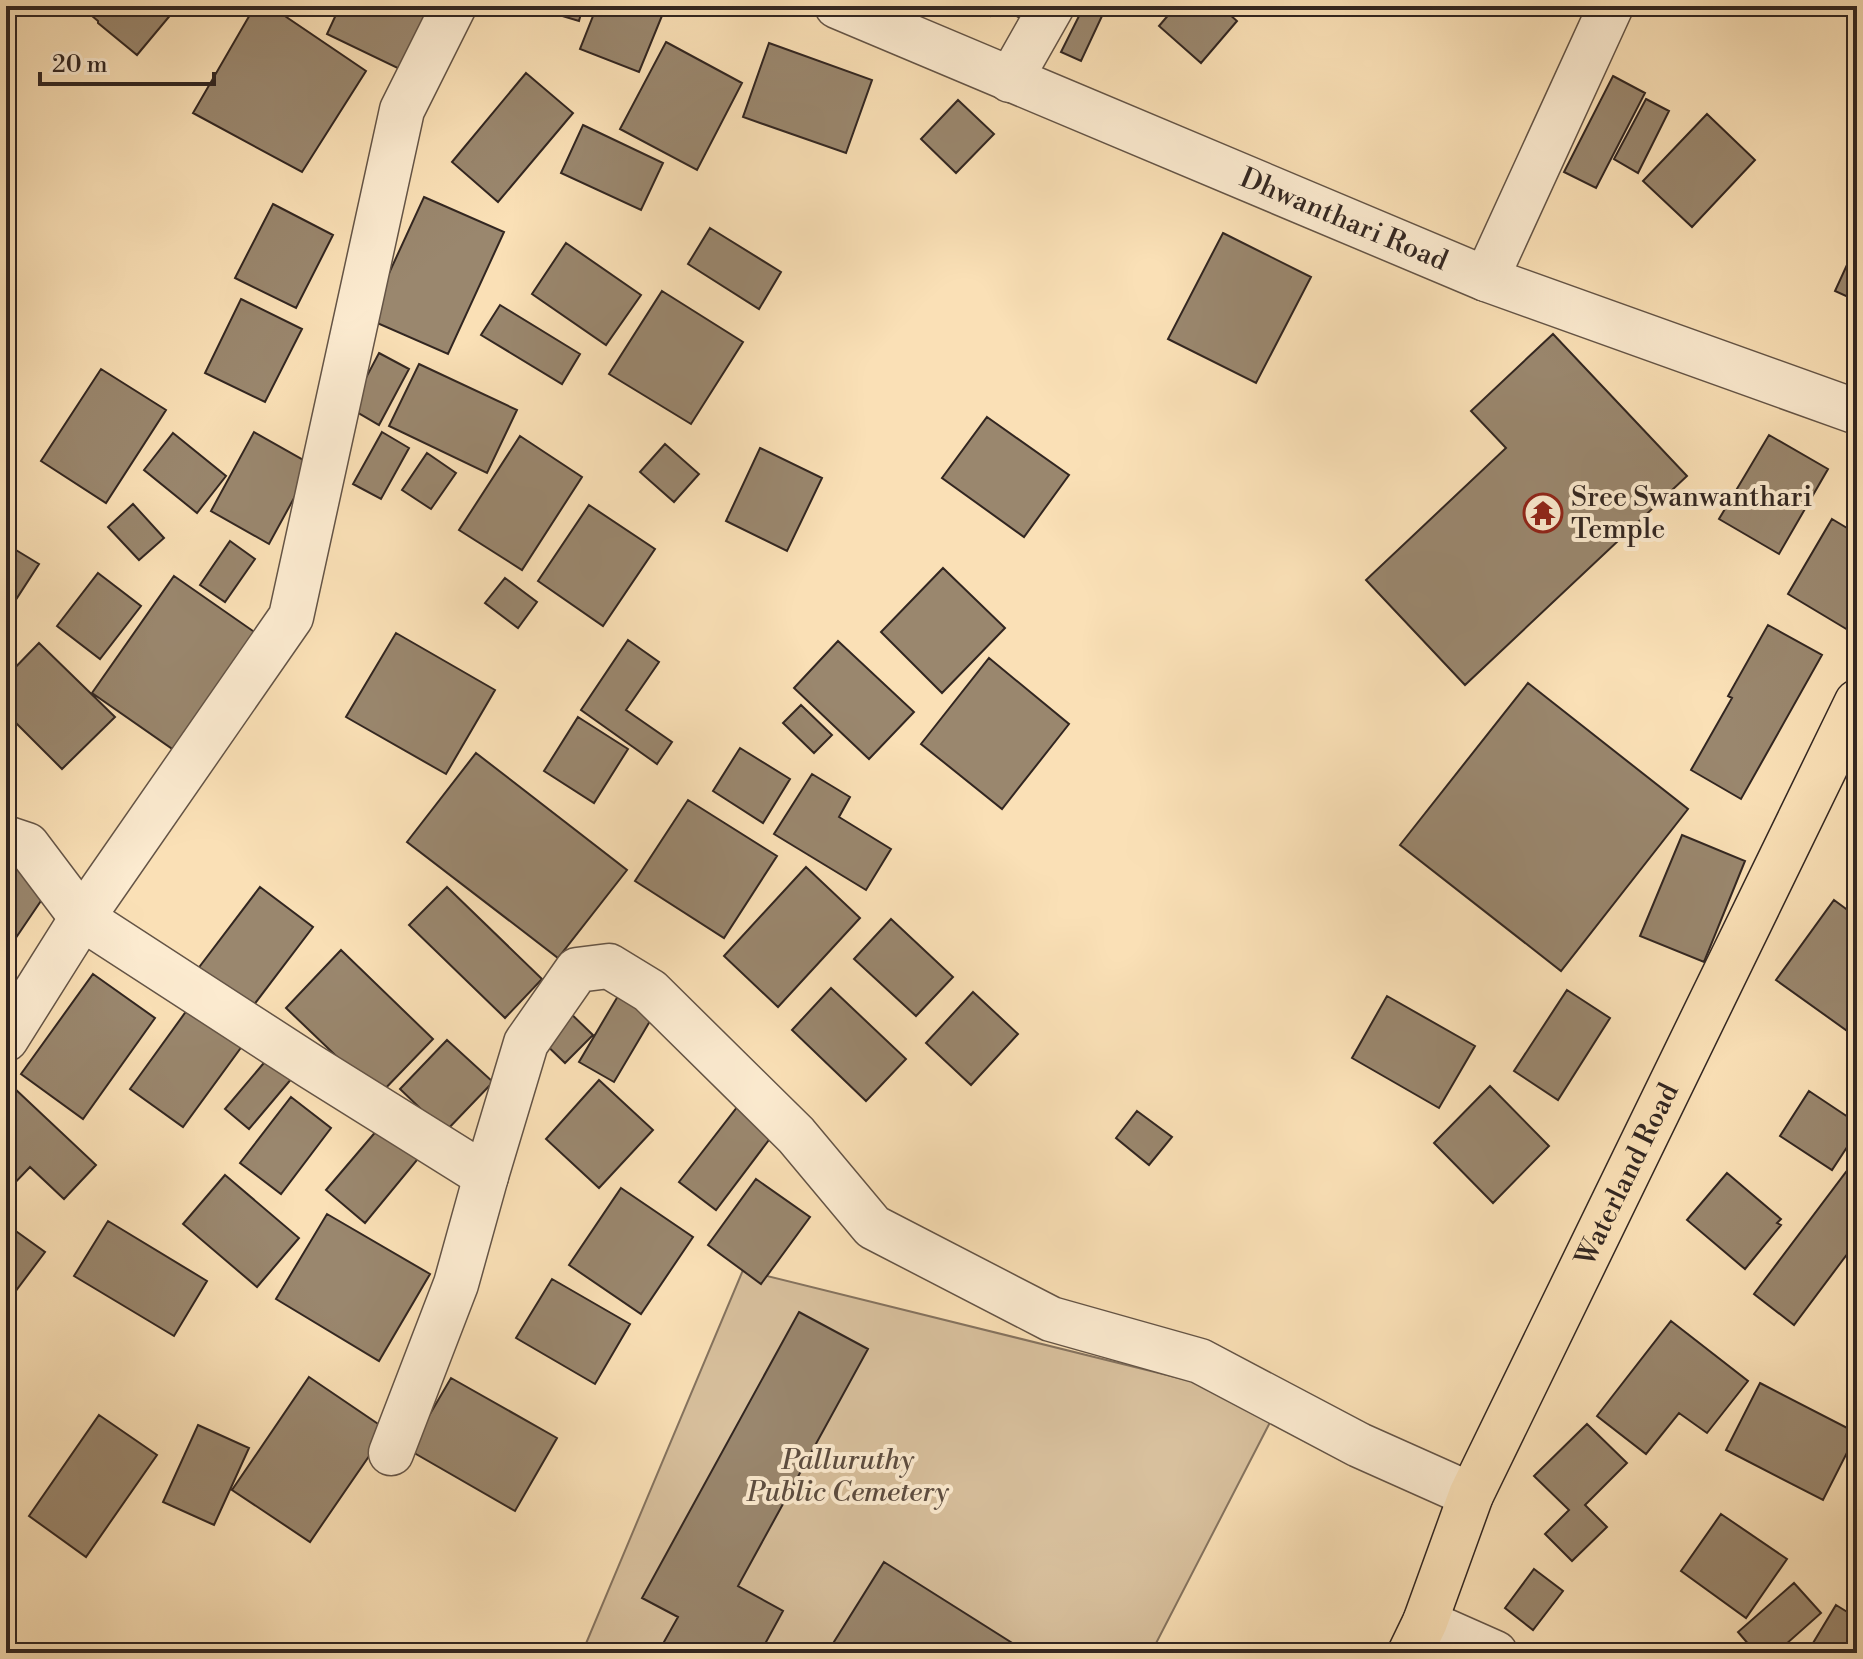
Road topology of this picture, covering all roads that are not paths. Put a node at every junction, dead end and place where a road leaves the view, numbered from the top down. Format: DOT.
graph roads {
  1 [pos="454,6"];
  2 [pos="837,6"];
  3 [pos="1052,6"];
  4 [pos="1611,6"];
  5 [pos="1010,80"];
  6 [pos="1486,279"];
  7 [pos="1857,412"];
  8 [pos="1857,702"];
  9 [pos="6,838"];
  10 [pos="82,918"];
  11 [pos="6,1039"];
  12 [pos="486,1176"];
  13 [pos="391,1453"];
  14 [pos="1471,1495"];
  15 [pos="1418,1637"];
  16 [pos="1495,1653"];
  1 -- 10 [label="street"];
  2 -- 5 [label="street, Dhwanthari Road"];
  3 -- 5 [label="street"];
  4 -- 6 [label="street"];
  5 -- 6 [label="street, Dhwanthari Road"];
  6 -- 7 [label="street, Dhwanthari Road"];
  8 -- 14 [label="main road, Waterland Road"];
  9 -- 10 [label="street"];
  10 -- 11 [label="street"];
  10 -- 12 [label="street"];
  12 -- 13 [label="street"];
  12 -- 14 [label="street"];
  14 -- 15 [label="main road, Waterland Road"];
  15 -- 16 [label="street"];
}
